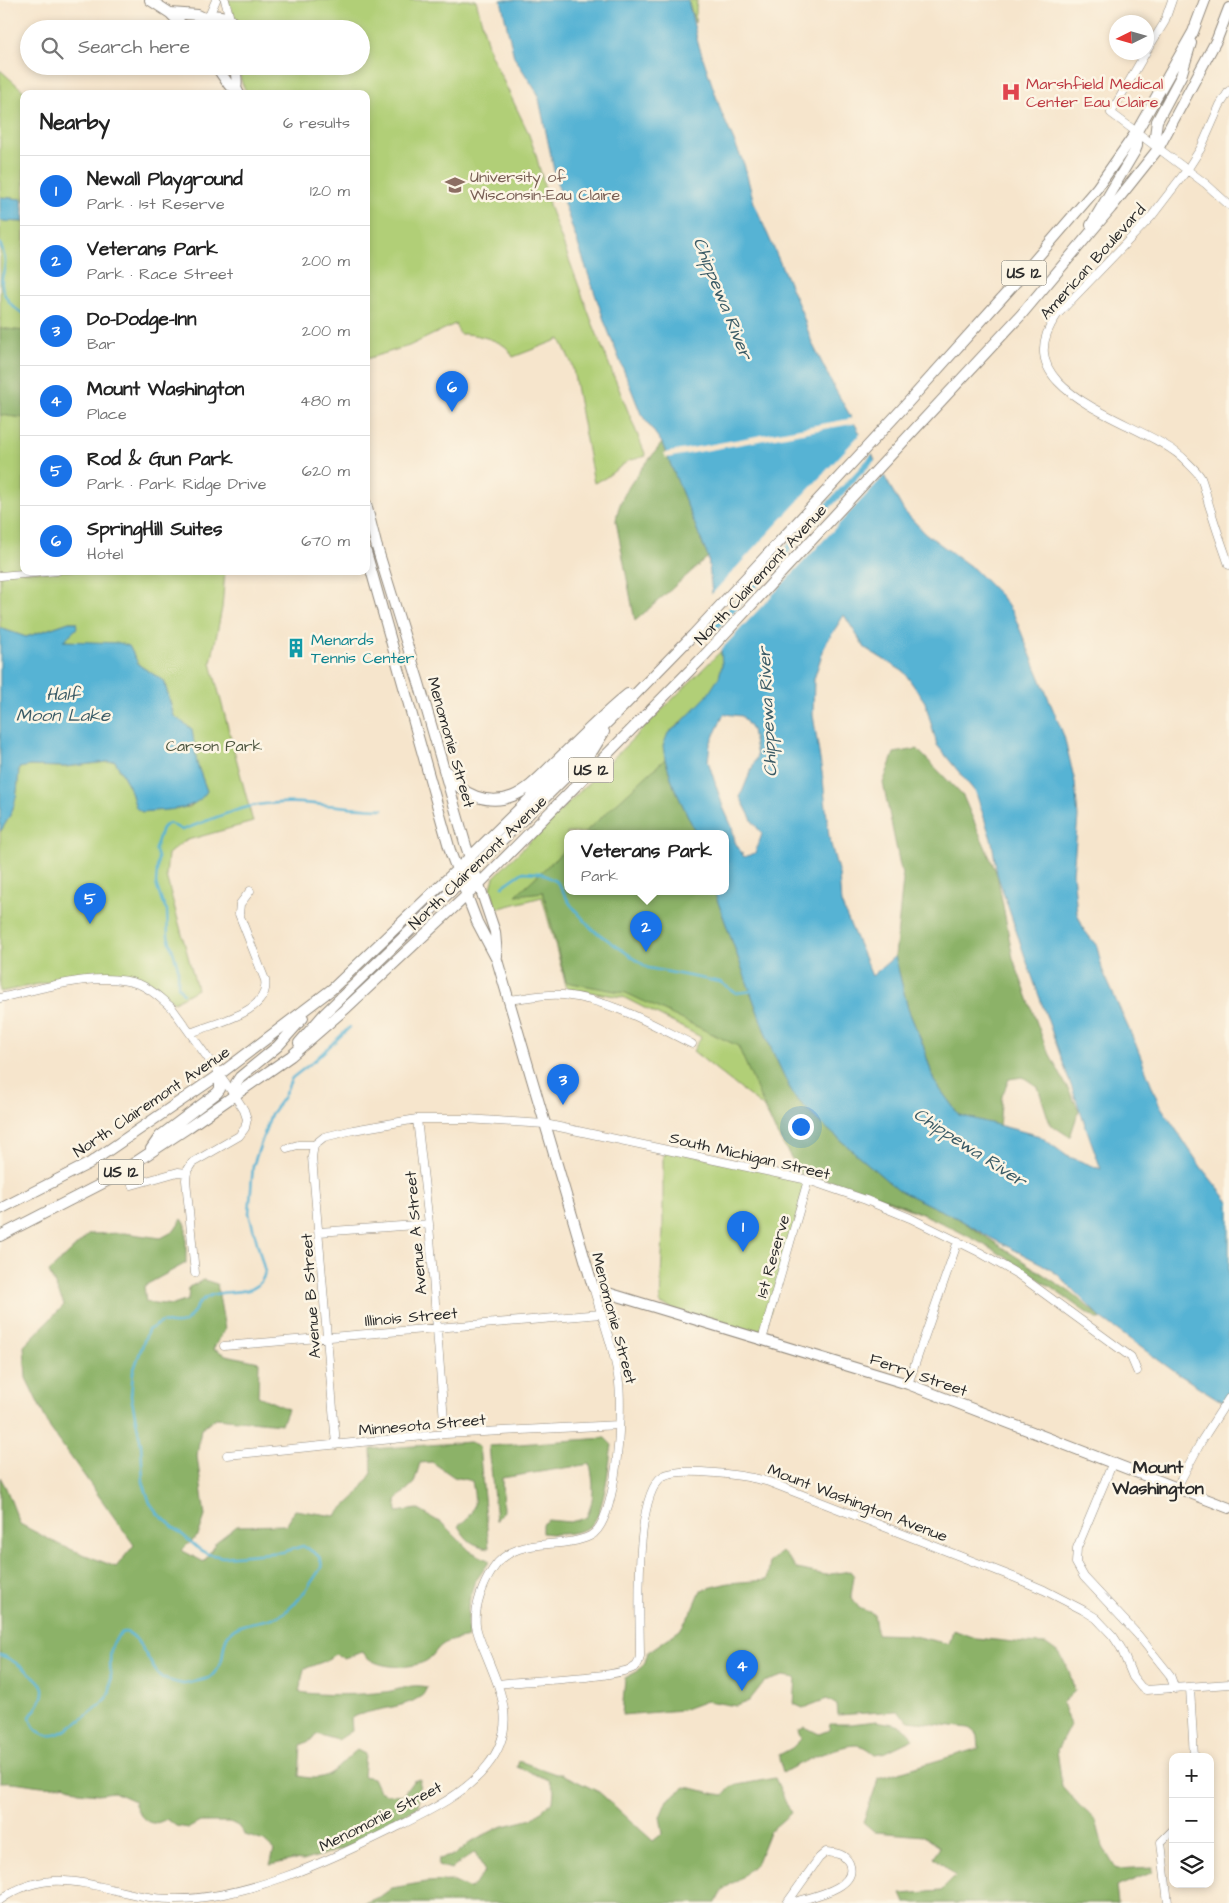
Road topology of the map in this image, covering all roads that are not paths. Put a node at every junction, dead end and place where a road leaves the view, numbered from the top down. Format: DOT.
graph roads {
  1 [pos="150,0"];
  2 [pos="216,0"];
  3 [pos="225,0"];
  4 [pos="1172,0"];
  5 [pos="1205,0"];
  6 [pos="1229,8"];
  7 [pos="170,13"];
  8 [pos="206,17"];
  9 [pos="230,19"];
  10 [pos="177,20"];
  11 [pos="203,20"];
  12 [pos="1193,32"];
  13 [pos="1154,39"];
  14 [pos="1141,60"];
  15 [pos="222,75"];
  16 [pos="236,75"];
  17 [pos="236,90"];
  18 [pos="237,90"];
  19 [pos="1229,91"];
  20 [pos="1137,131"];
  21 [pos="1158,149"];
  22 [pos="1187,170"];
  23 [pos="1229,205"];
  24 [pos="1078,247"];
  25 [pos="370,538"];
  26 [pos="1229,565"];
  27 [pos="370,566"];
  28 [pos="20,574"];
  29 [pos="0,576"];
  30 [pos="656,672"];
  31 [pos="614,716"];
  32 [pos="442,764"];
  33 [pos="470,857"];
  34 [pos="474,869"];
  35 [pos="458,874"];
  36 [pos="480,882"];
  37 [pos="250,891"];
  38 [pos="466,895"];
  39 [pos="497,960"];
  40 [pos="0,998"];
  41 [pos="510,1000"];
  42 [pos="314,1003"];
  43 [pos="190,1033"];
  44 [pos="692,1044"];
  45 [pos="285,1060"];
  46 [pos="220,1074"];
  47 [pos="235,1096"];
  48 [pos="417,1119"];
  49 [pos="544,1124"];
  50 [pos="314,1145"];
  51 [pos="287,1148"];
  52 [pos="147,1155"];
  53 [pos="187,1173"];
  54 [pos="808,1180"];
  55 [pos="132,1184"];
  56 [pos="0,1209"];
  57 [pos="428,1224"];
  58 [pos="319,1232"];
  59 [pos="0,1236"];
  60 [pos="958,1241"];
  61 [pos="195,1273"];
  62 [pos="593,1287"];
  63 [pos="601,1314"];
  64 [pos="437,1327"];
  65 [pos="326,1337"];
  66 [pos="762,1340"];
  67 [pos="224,1346"];
  68 [pos="1137,1371"];
  69 [pos="908,1384"];
  70 [pos="1229,1398"];
  71 [pos="619,1425"];
  72 [pos="445,1434"];
  73 [pos="336,1445"];
  74 [pos="227,1455"];
  75 [pos="1113,1462"];
  76 [pos="1177,1487"];
  77 [pos="1229,1508"];
  78 [pos="498,1684"];
  79 [pos="1229,1684"];
  80 [pos="1190,1688"];
  81 [pos="1175,1689"];
  82 [pos="1194,1753"];
  83 [pos="1169,1834"];
  84 [pos="0,1900"];
  85 [pos="787,1903"];
  86 [pos="792,1903"];
  87 [pos="1168,1903"];
  1 -- 7 [label="main road"];
  2 -- 8 [label="street"];
  3 -- 9 [label="street"];
  4 -- 13 [label="street"];
  5 -- 12 [label="main road, US 12"];
  6 -- 21 [label="main road, US 12"];
  7 -- 8 [label="main road"];
  7 -- 10 [label="main road"];
  8 -- 9 [label="main road"];
  8 -- 11 [label="main road"];
  12 -- 20 [label="main road, US 12"];
  12 -- 21 [label="main road"];
  14 -- 20 [label="street"];
  15 -- 17 [label="main road"];
  16 -- 18 [label="main road"];
  19 -- 22 [label="street, American Boulevard"];
  20 -- 21 [label="street"];
  20 -- 24 [label="main road"];
  20 -- 30 [label="main road, North Clairemont Avenue / US 12"];
  21 -- 22 [label="street"];
  21 -- 24 [label="main road, US 12"];
  22 -- 23 [label="street"];
  22 -- 26 [label="street, American Boulevard"];
  24 -- 36 [label="main road, North Clairemont Avenue / US 12"];
  25 -- 32 [label="main road, Menomonie Street"];
  27 -- 35 [label="main road, Menomonie Street"];
  28 -- 29 [label="street"];
  30 -- 31 [label="main road, North Clairemont Avenue / US 12"];
  30 -- 32 [label="main road"];
  31 -- 33 [label="main road, North Clairemont Avenue / US 12"];
  31 -- 34 [label="main road"];
  32 -- 33 [label="main road, Menomonie Street"];
  33 -- 34 [label="main road, Menomonie Street"];
  33 -- 35 [label="main road"];
  34 -- 36 [label="main road, Menomonie Street"];
  34 -- 38 [label="main road"];
  35 -- 38 [label="main road, Menomonie Street"];
  35 -- 42 [label="main road, North Clairemont Avenue / US 12"];
  35 -- 45 [label="main road"];
  36 -- 38 [label="main road, North Clairemont Avenue / US 12"];
  36 -- 39 [label="main road, Menomonie Street"];
  37 -- 43 [label="street"];
  38 -- 39 [label="main road, Menomonie Street"];
  38 -- 45 [label="main road, North Clairemont Avenue / US 12"];
  39 -- 41 [label="main road, Menomonie Street"];
  40 -- 43 [label="street"];
  41 -- 44 [label="street"];
  41 -- 49 [label="main road, Menomonie Street"];
  42 -- 46 [label="main road, North Clairemont Avenue / US 12"];
  42 -- 47 [label="main road"];
  43 -- 46 [label="street"];
  45 -- 47 [label="main road, North Clairemont Avenue / US 12"];
  46 -- 47 [label="street"];
  46 -- 52 [label="main road"];
  46 -- 56 [label="main road, North Clairemont Avenue / US 12"];
  47 -- 52 [label="main road, North Clairemont Avenue / US 12"];
  47 -- 53 [label="street"];
  48 -- 49 [label="street, South Michigan Street"];
  48 -- 50 [label="street, South Michigan Street"];
  48 -- 57 [label="street, Avenue A Street"];
  49 -- 54 [label="street, South Michigan Street"];
  49 -- 62 [label="main road, Menomonie Street"];
  50 -- 51 [label="street"];
  50 -- 58 [label="street, Avenue B Street"];
  52 -- 59 [label="main road, North Clairemont Avenue / US 12"];
  53 -- 55 [label="street"];
  53 -- 61 [label="street"];
  54 -- 60 [label="street, South Michigan Street"];
  54 -- 66 [label="street, 1st Reserve"];
  57 -- 58 [label="street"];
  57 -- 64 [label="street, Avenue A Street"];
  58 -- 65 [label="street, Avenue B Street"];
  60 -- 68 [label="street, South Michigan Street"];
  60 -- 69 [label="street"];
  62 -- 63 [label="street, Menomonie Street"];
  62 -- 66 [label="main road, Ferry Street"];
  63 -- 64 [label="street, Illinois Street"];
  63 -- 71 [label="street, Menomonie Street"];
  64 -- 65 [label="street, Illinois Street"];
  64 -- 72 [label="street, Avenue A Street"];
  65 -- 67 [label="street, Illinois Street"];
  65 -- 73 [label="street, Avenue B Street"];
  66 -- 69 [label="main road, Ferry Street"];
  69 -- 75 [label="main road, Ferry Street"];
  70 -- 76 [label="street"];
  71 -- 72 [label="street, Minnesota Street"];
  71 -- 78 [label="street, Menomonie Street"];
  72 -- 73 [label="street, Minnesota Street"];
  73 -- 74 [label="street, Minnesota Street"];
  75 -- 76 [label="main road, Ferry Street"];
  75 -- 81 [label="street"];
  76 -- 77 [label="main road, Ferry Street"];
  78 -- 81 [label="street, Mount Washington Avenue"];
  78 -- 84 [label="street, Menomonie Street"];
  79 -- 80 [label="street, Mount Washington Avenue"];
  80 -- 81 [label="street, Mount Washington Avenue"];
  80 -- 82 [label="street"];
  83 -- 87 [label="street"];
  85 -- 86 [label="street"];
}
